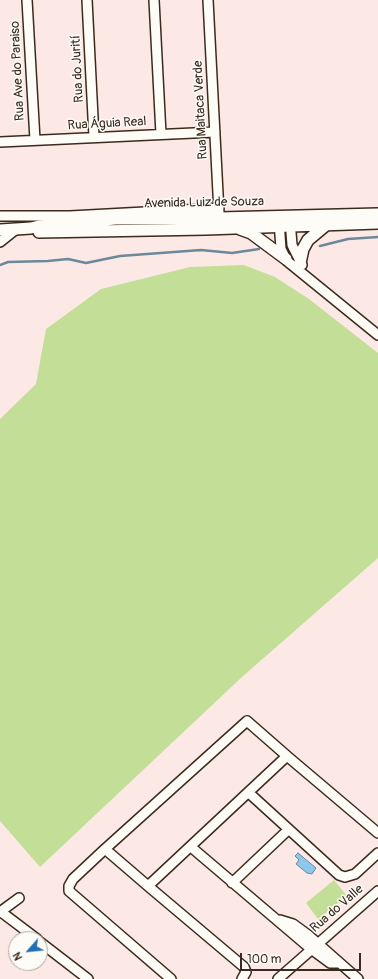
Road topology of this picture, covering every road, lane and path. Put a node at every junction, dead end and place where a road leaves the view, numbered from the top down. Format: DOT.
graph roads {
  1 [pos="27,0"];
  2 [pos="87,0"];
  3 [pos="154,0"];
  4 [pos="208,0"];
  5 [pos="215,132"];
  6 [pos="162,134"];
  7 [pos="94,138"];
  8 [pos="35,140"];
  9 [pos="0,142"];
  10 [pos="219,213"];
  11 [pos="378,214"];
  12 [pos="0,216"];
  13 [pos="285,221"];
  14 [pos="378,223"];
  15 [pos="326,225"];
  16 [pos="236,227"];
  17 [pos="31,228"];
  18 [pos="0,230"];
  19 [pos="15,230"];
  20 [pos="0,242"];
  21 [pos="286,259"];
  22 [pos="300,263"];
  23 [pos="322,289"];
  24 [pos="378,335"];
  25 [pos="287,756"];
  26 [pos="249,793"];
  27 [pos="288,830"];
  28 [pos="378,833"];
  29 [pos="191,847"];
  30 [pos="105,849"];
  31 [pos="378,853"];
  32 [pos="232,883"];
  33 [pos="148,886"];
  34 [pos="378,891"];
  35 [pos="19,898"];
  36 [pos="0,911"];
  37 [pos="26,931"];
  38 [pos="314,946"];
  39 [pos="48,948"];
  40 [pos="88,979"];
  41 [pos="172,979"];
  42 [pos="242,979"];
  43 [pos="278,979"];
  44 [pos="358,979"];
  1 -- 8 [label="street, Rua Ave do Paraiso"];
  2 -- 7 [label="street, Rua do Jurití"];
  3 -- 6 [label="street"];
  4 -- 5 [label="street, Rua Maitaca Verde"];
  5 -- 6 [label="street, Rua Águia Real"];
  5 -- 10 [label="street, Rua Maitaca Verde"];
  6 -- 7 [label="street, Rua Águia Real"];
  7 -- 8 [label="street, Rua Águia Real"];
  8 -- 9 [label="street, Rua Águia Real"];
  10 -- 12 [label="street"];
  10 -- 13 [label="main road, Avenida Luiz de Souza"];
  10 -- 17 [label="main road, Avenida Luiz de Souza"];
  11 -- 13 [label="main road, Avenida Luiz de Souza"];
  13 -- 15 [label="main road, Avenida Luiz de Souza"];
  13 -- 16 [label="main road, Avenida Luiz de Souza"];
  13 -- 21 [label="street"];
  13 -- 22 [label="street"];
  14 -- 15 [label="main road, Avenida Luiz de Souza"];
  15 -- 22 [label="main road"];
  16 -- 17 [label="main road, Avenida Luiz de Souza"];
  16 -- 21 [label="main road"];
  17 -- 19 [label="main road, Avenida Luiz de Souza"];
  18 -- 19 [label="main road, Avenida Luiz de Souza"];
  19 -- 20 [label="street"];
  21 -- 23 [label="street"];
  22 -- 23 [label="street"];
  23 -- 24 [label="street"];
  25 -- 26 [label="street"];
  25 -- 28 [label="street"];
  25 -- 30 [label="street"];
  26 -- 27 [label="street"];
  26 -- 29 [label="street"];
  27 -- 31 [label="street"];
  27 -- 32 [label="street"];
  29 -- 32 [label="street"];
  29 -- 33 [label="street"];
  30 -- 33 [label="street"];
  30 -- 41 [label="street"];
  32 -- 38 [label="street"];
  33 -- 42 [label="street"];
  34 -- 38 [label="street, Rua do Valle"];
  35 -- 36 [label="street"];
  36 -- 37 [label="street"];
  38 -- 43 [label="street, Rua do Valle"];
  38 -- 44 [label="street"];
  39 -- 40 [label="street"];
}
